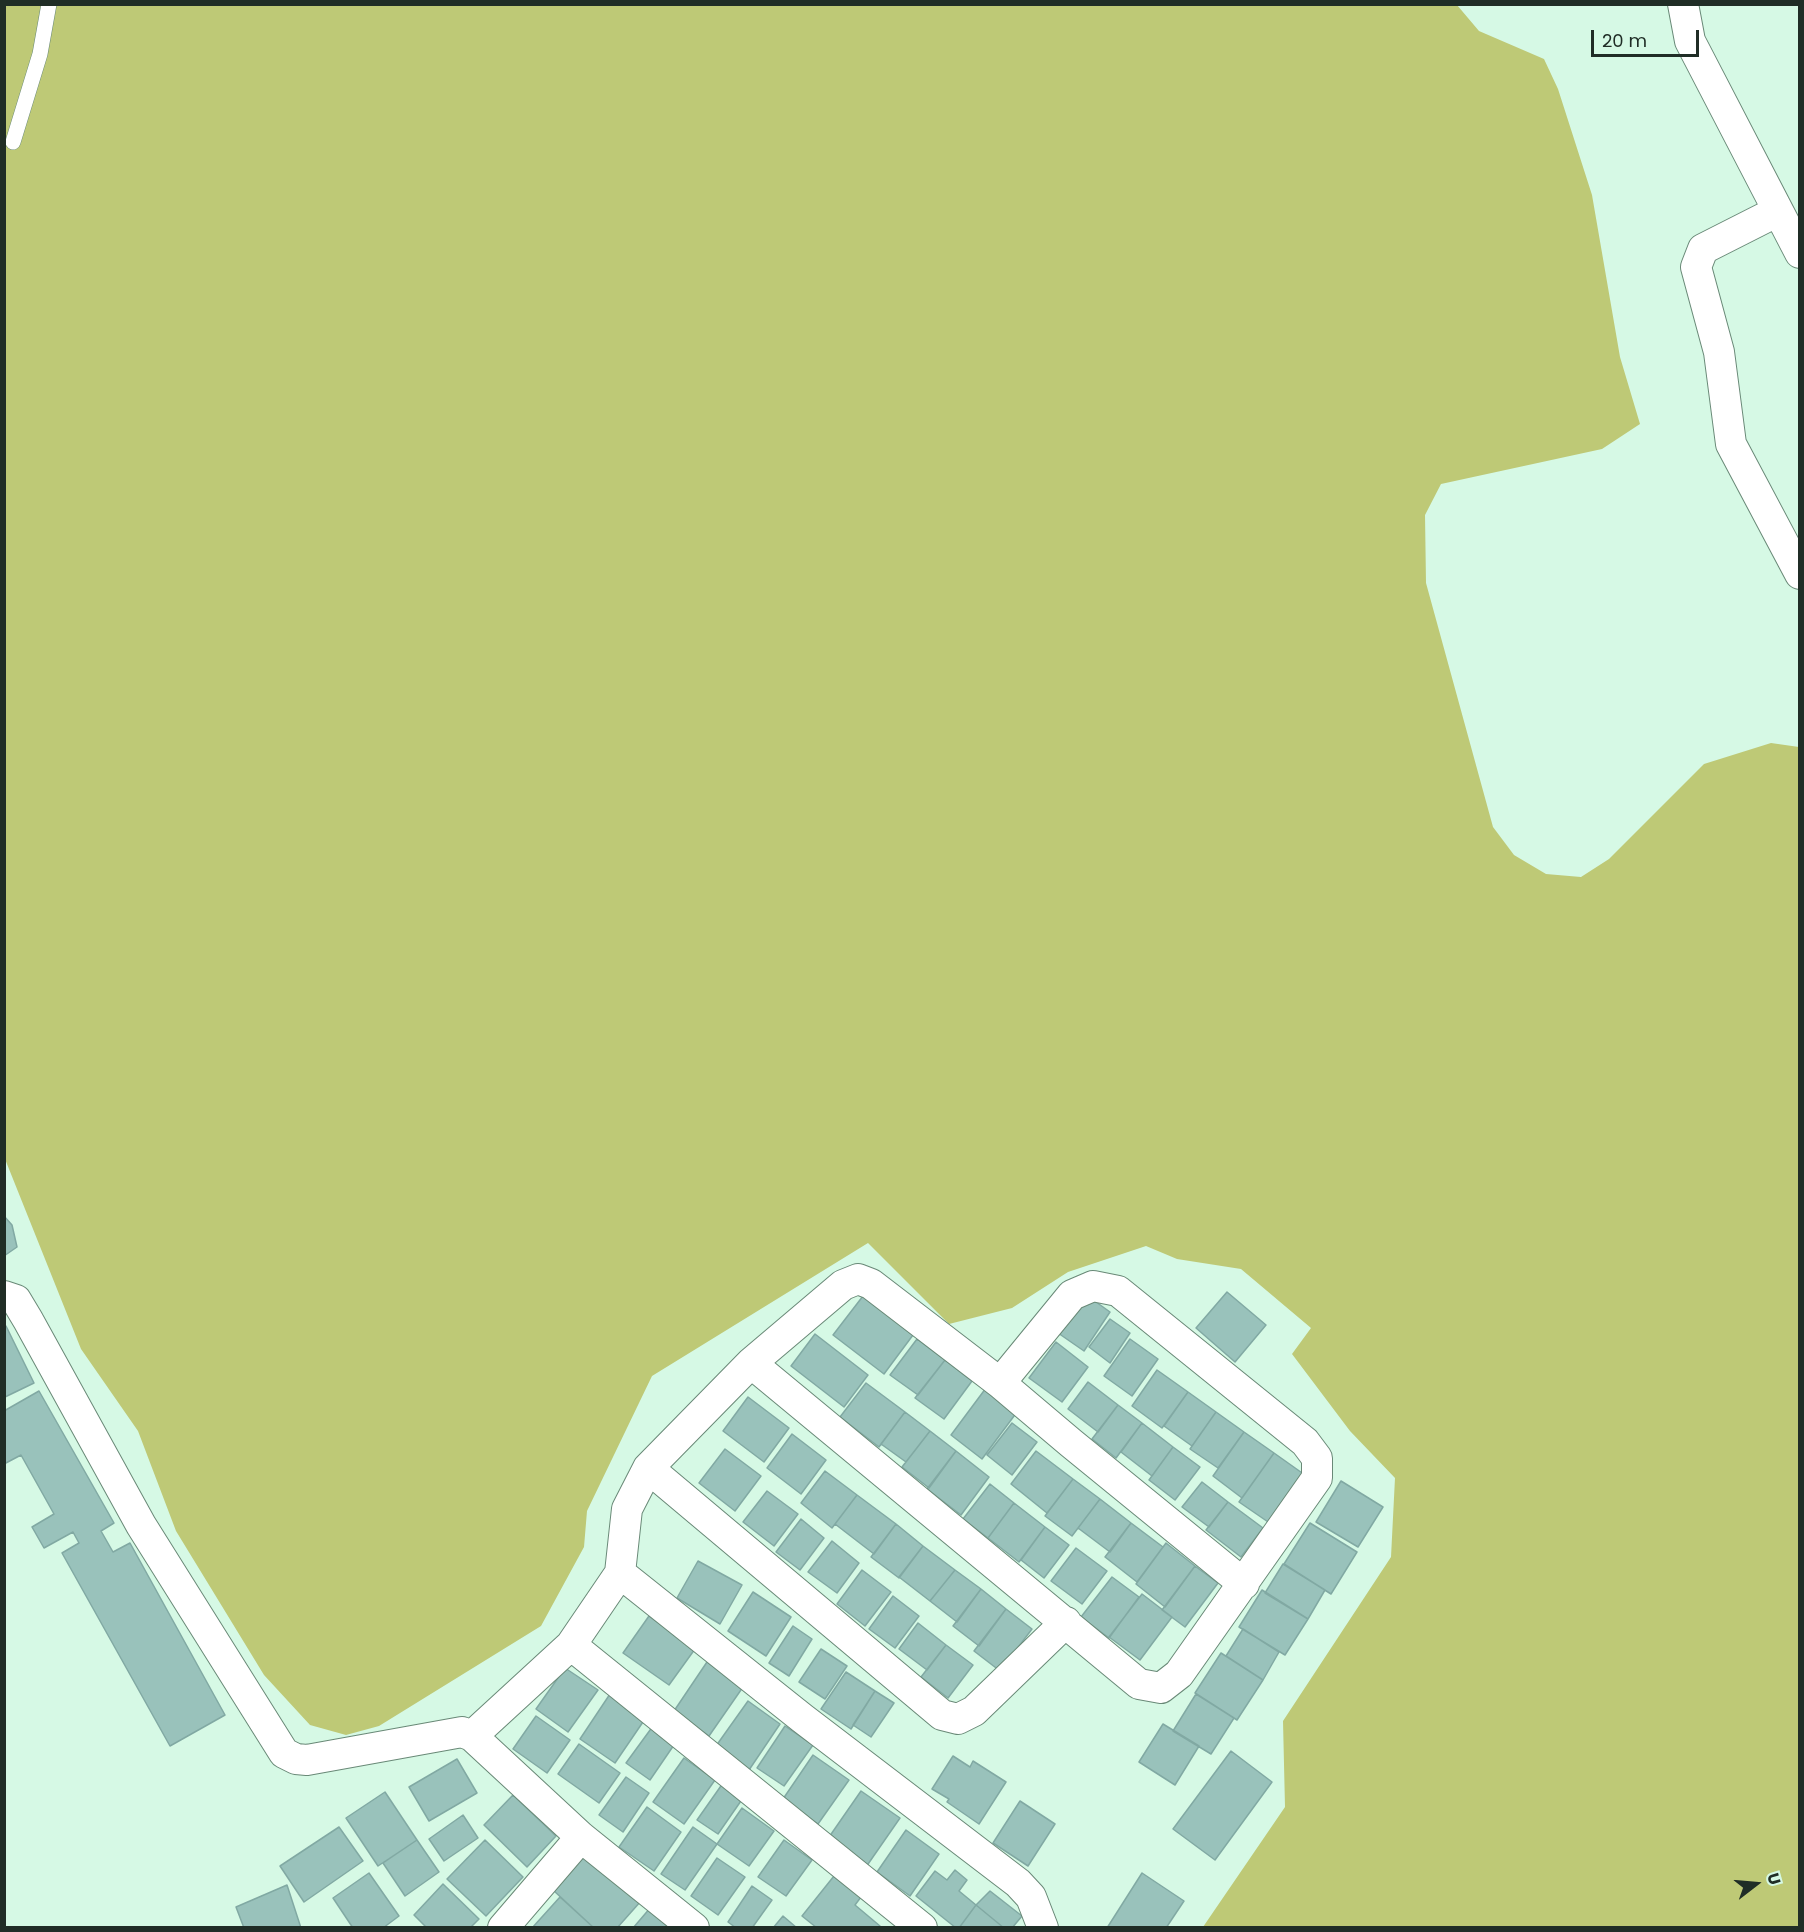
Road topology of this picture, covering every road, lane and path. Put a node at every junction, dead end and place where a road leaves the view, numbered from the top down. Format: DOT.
graph roads {
  1 [pos="49,4"];
  2 [pos="1683,4"];
  3 [pos="14,142"];
  4 [pos="1778,211"];
  5 [pos="1800,253"];
  6 [pos="1800,574"];
  7 [pos="4,1296"];
  8 [pos="751,1363"];
  9 [pos="1000,1383"];
  10 [pos="648,1468"];
  11 [pos="620,1573"];
  12 [pos="1244,1584"];
  13 [pos="1066,1622"];
  14 [pos="571,1645"];
  15 [pos="472,1737"];
  16 [pos="581,1837"];
  17 [pos="503,1928"];
  18 [pos="694,1928"];
  19 [pos="922,1928"];
  20 [pos="1043,1928"];
  1 -- 3 [label="lane"];
  2 -- 4 [label="street"];
  4 -- 5 [label="street"];
  4 -- 6 [label="street"];
  7 -- 15 [label="street"];
  8 -- 9 [label="street"];
  8 -- 10 [label="street"];
  8 -- 13 [label="street"];
  9 -- 12 [label="street"];
  9 -- 12 [label="street"];
  10 -- 11 [label="street"];
  10 -- 13 [label="street"];
  11 -- 14 [label="street"];
  11 -- 20 [label="street"];
  12 -- 13 [label="street"];
  14 -- 15 [label="street"];
  14 -- 19 [label="street"];
  15 -- 16 [label="street"];
  16 -- 17 [label="street"];
  16 -- 18 [label="street"];
}
